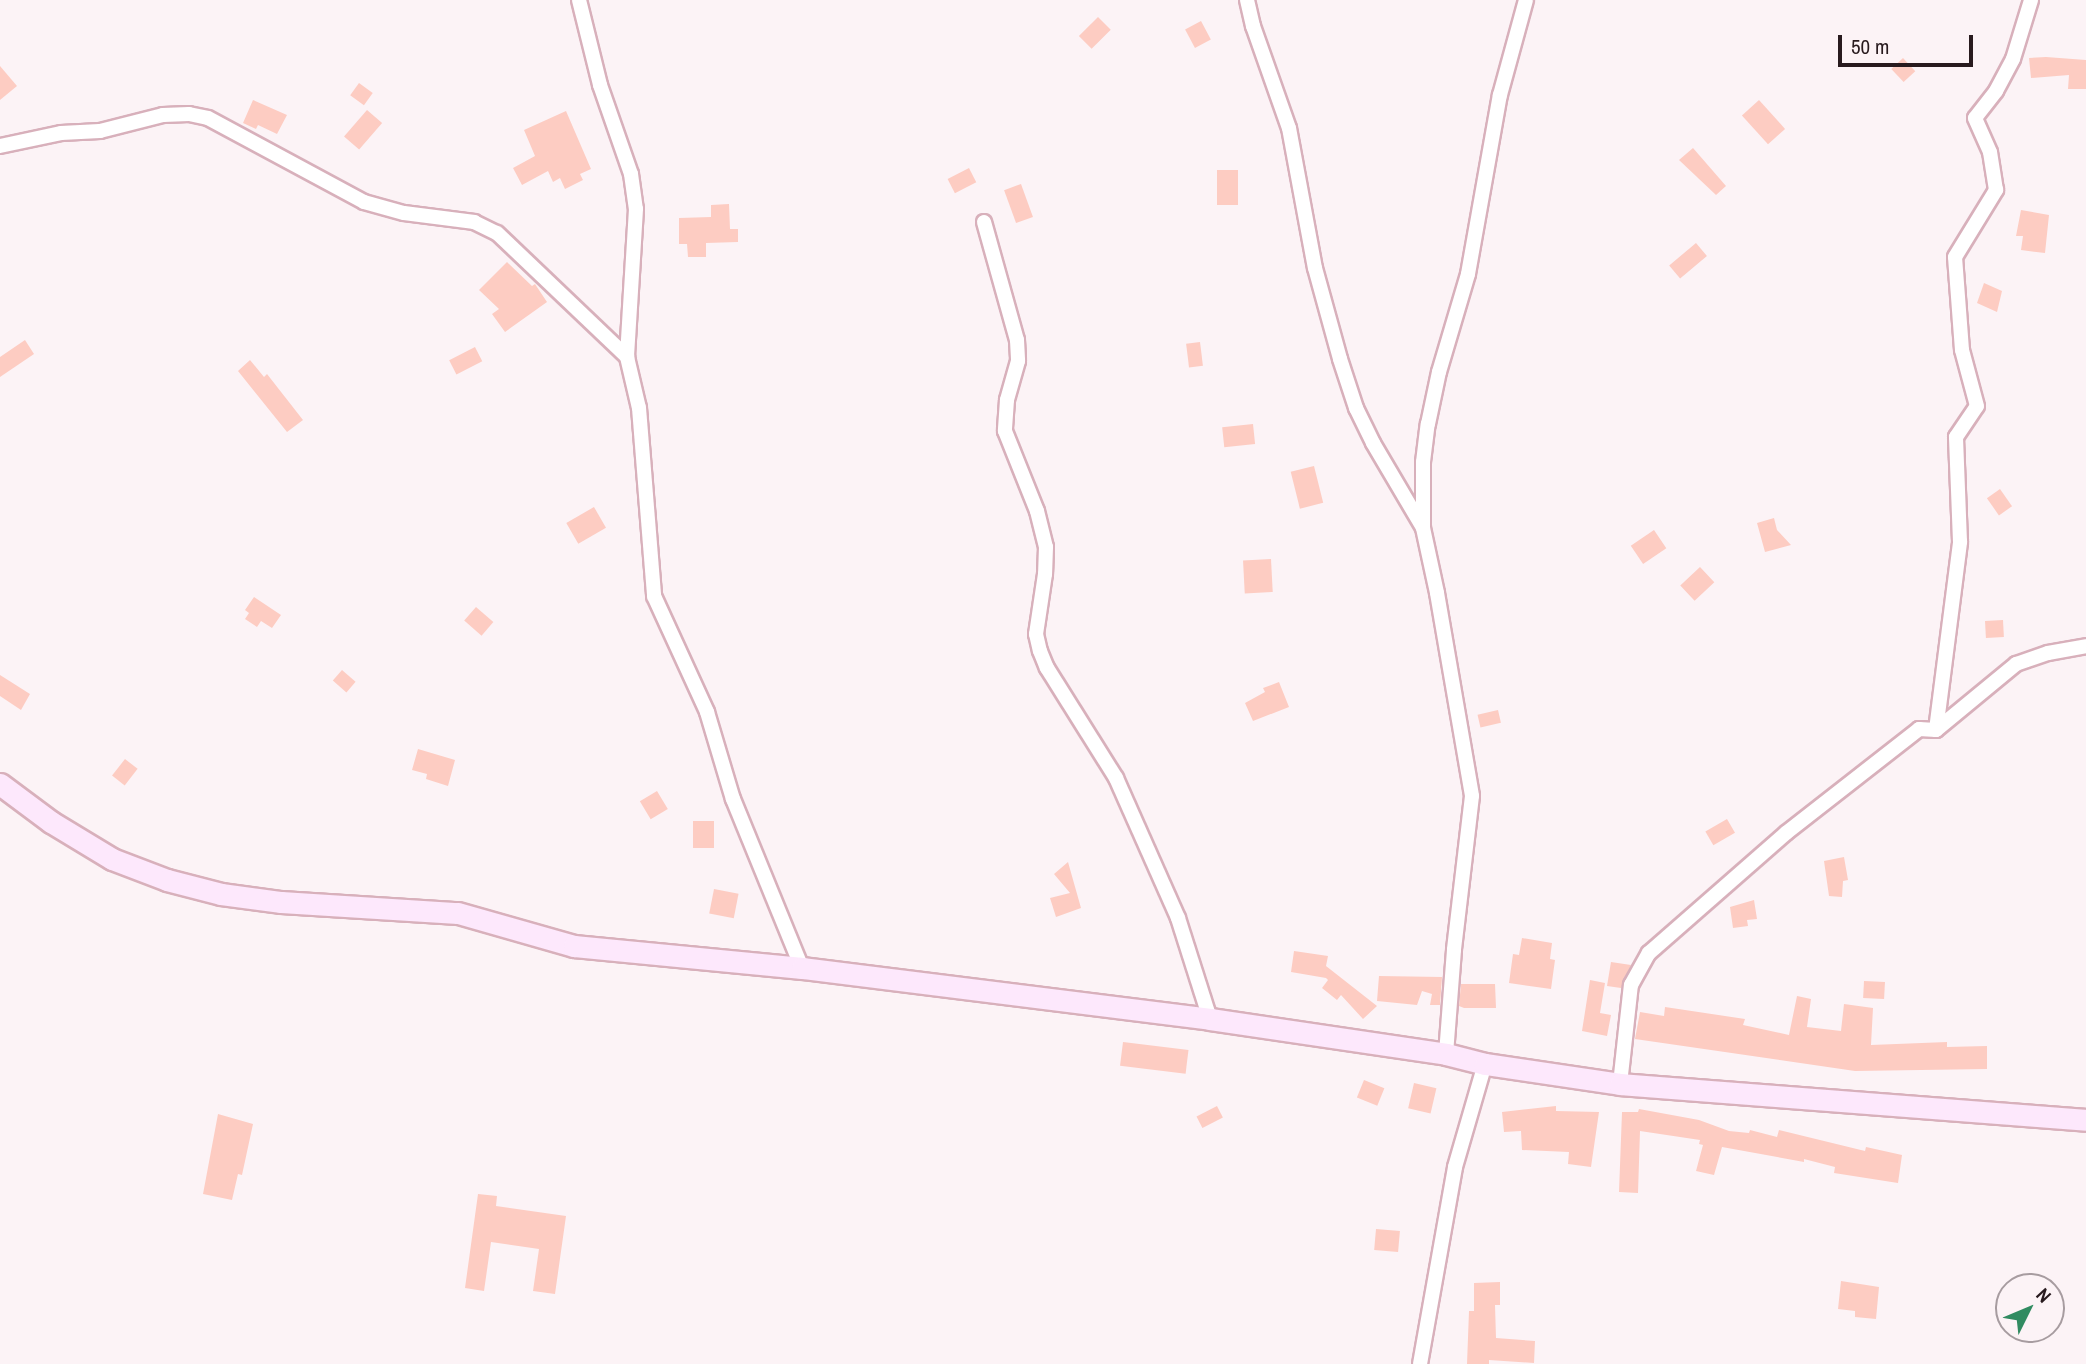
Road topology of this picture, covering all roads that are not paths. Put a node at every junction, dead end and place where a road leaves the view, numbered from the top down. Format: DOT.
graph roads {
  1 [pos="579,0"];
  2 [pos="1247,0"];
  3 [pos="1526,0"];
  4 [pos="2031,0"];
  5 [pos="0,146"];
  6 [pos="984,222"];
  7 [pos="628,357"];
  8 [pos="1423,528"];
  9 [pos="2086,646"];
  10 [pos="1936,730"];
  11 [pos="0,784"];
  12 [pos="802,968"];
  13 [pos="1210,1019"];
  14 [pos="1446,1054"];
  15 [pos="1485,1064"];
  16 [pos="1620,1084"];
  17 [pos="2086,1120"];
  18 [pos="1420,1364"];
  1 -- 7 [label="street"];
  2 -- 8 [label="street"];
  3 -- 8 [label="street"];
  4 -- 10 [label="street"];
  5 -- 7 [label="street"];
  6 -- 13 [label="street"];
  7 -- 12 [label="street"];
  8 -- 14 [label="street"];
  9 -- 10 [label="street"];
  10 -- 16 [label="street"];
  11 -- 12 [label="main road"];
  12 -- 13 [label="main road"];
  13 -- 14 [label="main road"];
  14 -- 15 [label="main road"];
  15 -- 16 [label="main road"];
  15 -- 18 [label="street"];
  16 -- 17 [label="main road"];
}
